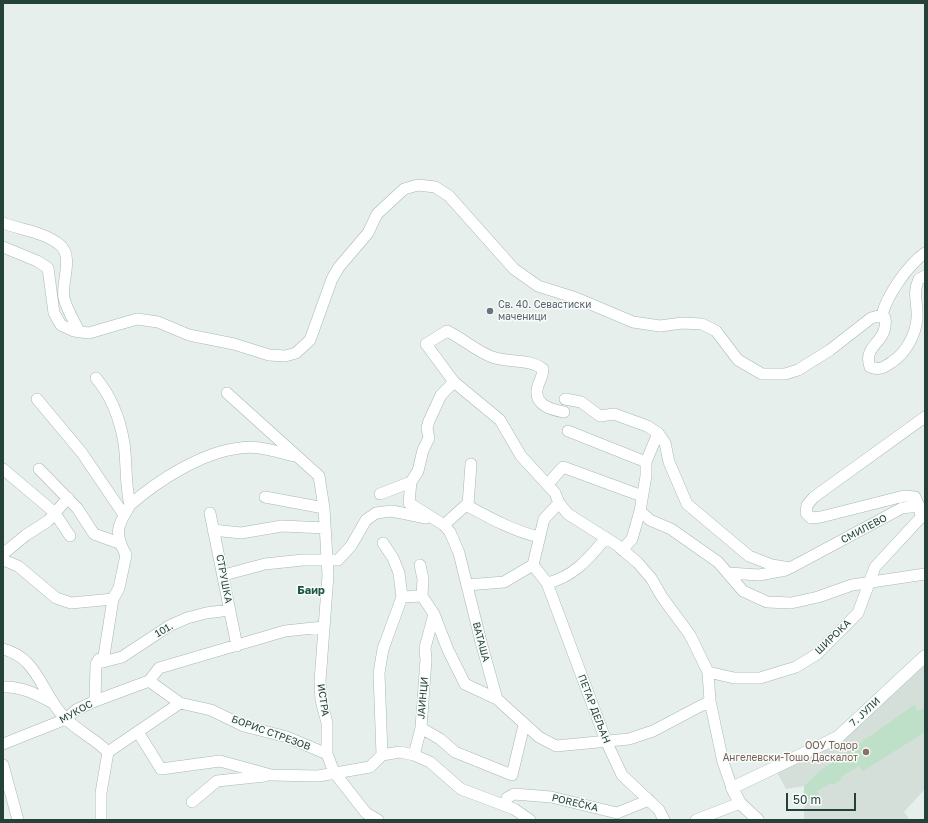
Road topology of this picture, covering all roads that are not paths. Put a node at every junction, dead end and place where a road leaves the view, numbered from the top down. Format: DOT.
graph roads {
  1 [pos="3,223"];
  2 [pos="3,247"];
  3 [pos="925,254"];
  4 [pos="922,277"];
  5 [pos="882,315"];
  6 [pos="79,331"];
  7 [pos="96,378"];
  8 [pos="454,382"];
  9 [pos="227,393"];
  10 [pos="37,399"];
  11 [pos="565,399"];
  12 [pos="564,412"];
  13 [pos="925,417"];
  14 [pos="568,431"];
  15 [pos="658,433"];
  16 [pos="295,456"];
  17 [pos="646,462"];
  18 [pos="471,464"];
  19 [pos="3,469"];
  20 [pos="40,470"];
  21 [pos="412,482"];
  22 [pos="548,484"];
  23 [pos="380,494"];
  24 [pos="642,496"];
  25 [pos="265,497"];
  26 [pos="68,498"];
  27 [pos="559,503"];
  28 [pos="468,505"];
  29 [pos="324,508"];
  30 [pos="127,510"];
  31 [pos="54,512"];
  32 [pos="640,512"];
  33 [pos="922,512"];
  34 [pos="210,513"];
  35 [pos="439,523"];
  36 [pos="325,528"];
  37 [pos="214,530"];
  38 [pos="70,536"];
  39 [pos="539,537"];
  40 [pos="606,538"];
  41 [pos="119,543"];
  42 [pos="382,544"];
  43 [pos="622,550"];
  44 [pos="3,554"];
  45 [pos="3,560"];
  46 [pos="333,560"];
  47 [pos="420,565"];
  48 [pos="533,566"];
  49 [pos="790,568"];
  50 [pos="729,573"];
  51 [pos="925,574"];
  52 [pos="224,575"];
  53 [pos="547,583"];
  54 [pos="868,583"];
  55 [pos="467,584"];
  56 [pos="422,596"];
  57 [pos="402,597"];
  58 [pos="113,599"];
  59 [pos="230,610"];
  60 [pos="434,614"];
  61 [pos="323,627"];
  62 [pos="237,646"];
  63 [pos="3,649"];
  64 [pos="925,656"];
  65 [pos="103,662"];
  66 [pos="708,672"];
  67 [pos="149,681"];
  68 [pos="3,687"];
  69 [pos="497,699"];
  70 [pos="95,701"];
  71 [pos="710,701"];
  72 [pos="51,702"];
  73 [pos="180,703"];
  74 [pos="66,719"];
  75 [pos="524,725"];
  76 [pos="421,728"];
  77 [pos="138,732"];
  78 [pos="606,741"];
  79 [pos="3,744"];
  80 [pos="108,752"];
  81 [pos="327,754"];
  82 [pos="382,755"];
  83 [pos="414,755"];
  84 [pos="3,765"];
  85 [pos="334,772"];
  86 [pos="271,775"];
  87 [pos="732,788"];
  88 [pos="649,800"];
  89 [pos="192,802"];
  90 [pos="740,803"];
  91 [pos="509,807"];
  92 [pos="365,817"];
  93 [pos="18,820"];
  94 [pos="100,820"];
  95 [pos="378,820"];
  96 [pos="512,820"];
  97 [pos="530,820"];
  98 [pos="664,820"];
  99 [pos="696,820"];
  100 [pos="758,820"];
  1 -- 6 [label="street"];
  2 -- 6 [label="street"];
  3 -- 4 [label="street"];
  3 -- 5 [label="street"];
  4 -- 5 [label="street"];
  5 -- 6 [label="street"];
  7 -- 30 [label="street"];
  8 -- 12 [label="street"];
  8 -- 21 [label="street, ВАТАША"];
  8 -- 22 [label="street"];
  9 -- 16 [label="street, ИСТРА"];
  10 -- 30 [label="street"];
  11 -- 15 [label="street"];
  13 -- 33 [label="street"];
  14 -- 17 [label="street"];
  15 -- 17 [label="street"];
  15 -- 49 [label="street"];
  16 -- 29 [label="street, ИСТРА"];
  16 -- 30 [label="street"];
  17 -- 24 [label="street"];
  18 -- 28 [label="street"];
  19 -- 31 [label="street"];
  20 -- 26 [label="street"];
  21 -- 23 [label="street"];
  21 -- 35 [label="street, ВАТАША"];
  22 -- 24 [label="street"];
  22 -- 27 [label="street"];
  24 -- 32 [label="street"];
  25 -- 29 [label="street"];
  26 -- 31 [label="street"];
  26 -- 41 [label="street"];
  27 -- 39 [label="street"];
  27 -- 40 [label="street"];
  28 -- 35 [label="street"];
  28 -- 39 [label="street"];
  29 -- 36 [label="street, ИСТРА"];
  30 -- 41 [label="street"];
  31 -- 38 [label="street"];
  31 -- 44 [label="street"];
  32 -- 43 [label="street"];
  32 -- 50 [label="street"];
  33 -- 49 [label="street, СМИЛЕВО"];
  33 -- 54 [label="street, ШИРОКА"];
  34 -- 37 [label="street, СТРУШКА"];
  35 -- 46 [label="street"];
  35 -- 55 [label="street, ВАТАША"];
  36 -- 37 [label="street"];
  36 -- 46 [label="street, ИСТРА"];
  37 -- 52 [label="street, СТРУШКА"];
  39 -- 48 [label="street"];
  40 -- 43 [label="street"];
  40 -- 53 [label="street"];
  41 -- 58 [label="street"];
  42 -- 57 [label="street"];
  43 -- 66 [label="street"];
  45 -- 58 [label="street"];
  46 -- 52 [label="street"];
  46 -- 61 [label="street, ИСТРА"];
  47 -- 56 [label="street"];
  48 -- 53 [label="street, ПЕТАР ДЕЉАН"];
  48 -- 55 [label="street"];
  49 -- 50 [label="street"];
  50 -- 54 [label="street"];
  51 -- 54 [label="street"];
  52 -- 59 [label="street, СТРУШКА"];
  53 -- 78 [label="street, ПЕТАР ДЕЉАН"];
  54 -- 66 [label="street, ШИРОКА"];
  55 -- 69 [label="street, ВАТАША"];
  56 -- 57 [label="street"];
  56 -- 60 [label="street"];
  57 -- 82 [label="street"];
  58 -- 65 [label="street"];
  59 -- 62 [label="street, СТРУШКА"];
  59 -- 65 [label="street, 101."];
  60 -- 69 [label="street"];
  60 -- 76 [label="street, ЈАИНЦИ"];
  61 -- 62 [label="street"];
  61 -- 81 [label="street, ИСТРА"];
  62 -- 67 [label="street"];
  63 -- 72 [label="street"];
  64 -- 87 [label="street, 7. ЈУЛИ"];
  65 -- 70 [label="street"];
  66 -- 71 [label="street"];
  67 -- 70 [label="street, МУКОС"];
  67 -- 73 [label="street"];
  68 -- 72 [label="street"];
  69 -- 75 [label="street"];
  70 -- 74 [label="street, МУКОС"];
  71 -- 78 [label="street"];
  71 -- 87 [label="street"];
  72 -- 74 [label="street"];
  73 -- 77 [label="street"];
  73 -- 81 [label="street, БОРИС СТРЕЗОВ"];
  74 -- 79 [label="street, МУКОС"];
  74 -- 80 [label="street"];
  75 -- 76 [label="street, ЈАИНЦИ"];
  75 -- 78 [label="street"];
  76 -- 83 [label="street"];
  77 -- 80 [label="street"];
  77 -- 86 [label="street"];
  78 -- 88 [label="street, ПЕТАР ДЕЉАН"];
  80 -- 94 [label="street"];
  81 -- 85 [label="street, ИСТРА"];
  82 -- 83 [label="street"];
  82 -- 85 [label="street"];
  83 -- 91 [label="street"];
  84 -- 93 [label="street"];
  85 -- 86 [label="street"];
  85 -- 92 [label="street, ИСТРА"];
  86 -- 89 [label="street"];
  87 -- 90 [label="street"];
  88 -- 91 [label="street, POREČKA"];
  88 -- 98 [label="street, ПЕТАР ДЕЉАН"];
  90 -- 99 [label="street"];
  90 -- 100 [label="street"];
  91 -- 96 [label="street"];
  91 -- 97 [label="street"];
  92 -- 95 [label="street, ИСТРА"];
}
